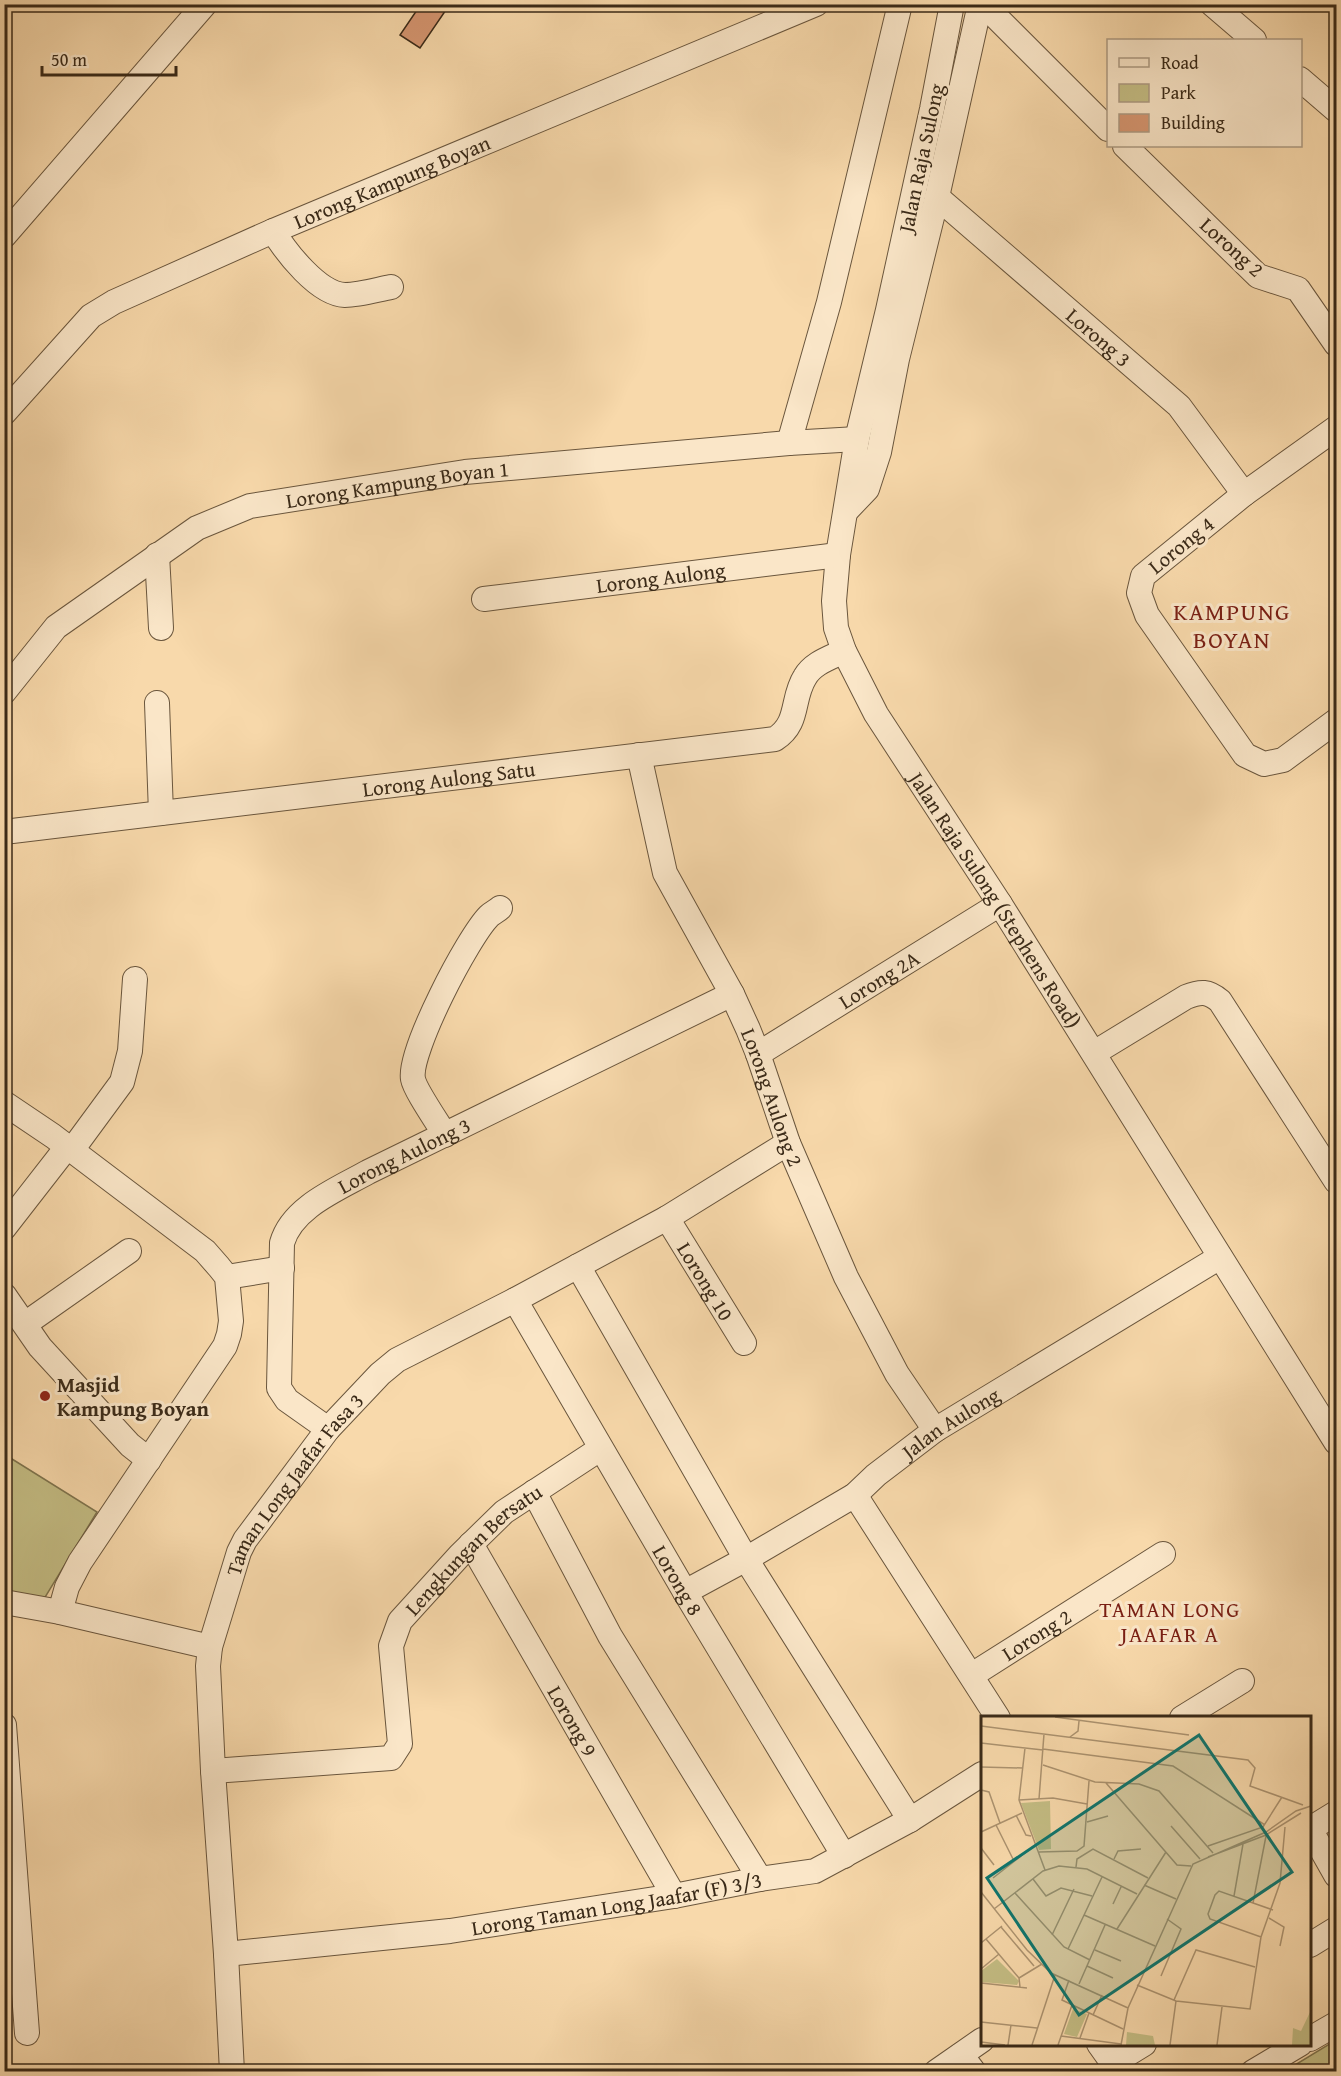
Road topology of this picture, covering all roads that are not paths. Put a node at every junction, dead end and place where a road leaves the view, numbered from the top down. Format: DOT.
graph roads {
  1 [pos="205,4"];
  2 [pos="816,4"];
  3 [pos="900,4"];
  4 [pos="952,4"];
  5 [pos="982,4"];
  6 [pos="1212,4"];
  7 [pos="1253,39"];
  8 [pos="1302,81"];
  9 [pos="1336,110"];
  10 [pos="1107,128"];
  11 [pos="1126,147"];
  12 [pos="937,197"];
  13 [pos="273,231"];
  14 [pos="4,236"];
  15 [pos="391,287"];
  16 [pos="888,310"];
  17 [pos="1336,344"];
  18 [pos="4,413"];
  19 [pos="1336,428"];
  20 [pos="857,439"];
  21 [pos="789,443"];
  22 [pos="1244,495"];
  23 [pos="846,511"];
  24 [pos="157,555"];
  25 [pos="838,555"];
  26 [pos="484,599"];
  27 [pos="161,628"];
  28 [pos="844,651"];
  29 [pos="4,692"];
  30 [pos="157,703"];
  31 [pos="1336,721"];
  32 [pos="639,755"];
  33 [pos="161,813"];
  34 [pos="4,832"];
  35 [pos="1000,904"];
  36 [pos="500,908"];
  37 [pos="135,979"];
  38 [pos="732,994"];
  39 [pos="1094,1053"];
  40 [pos="758,1054"];
  41 [pos="4,1103"];
  42 [pos="445,1135"];
  43 [pos="788,1143"];
  44 [pos="69,1149"];
  45 [pos="1336,1181"];
  46 [pos="667,1218"];
  47 [pos="4,1228"];
  48 [pos="129,1251"];
  49 [pos="1221,1257"];
  50 [pos="578,1266"];
  51 [pos="282,1268"];
  52 [pos="226,1277"];
  53 [pos="4,1295"];
  54 [pos="515,1300"];
  55 [pos="25,1324"];
  56 [pos="744,1343"];
  57 [pos="328,1429"];
  58 [pos="935,1430"];
  59 [pos="1336,1442"];
  60 [pos="600,1449"];
  61 [pos="149,1460"];
  62 [pos="534,1492"];
  63 [pos="855,1495"];
  64 [pos="471,1544"];
  65 [pos="1163,1554"];
  66 [pos="746,1559"];
  67 [pos="685,1592"];
  68 [pos="4,1602"];
  69 [pos="60,1612"];
  70 [pos="210,1647"];
  71 [pos="972,1675"];
  72 [pos="1242,1681"];
  73 [pos="997,1716"];
  74 [pos="1185,1716"];
  75 [pos="4,1725"];
  76 [pos="213,1771"];
  77 [pos="981,1775"];
  78 [pos="1336,1813"];
  79 [pos="7,1815"];
  80 [pos="910,1820"];
  81 [pos="1311,1828"];
  82 [pos="1311,1831"];
  83 [pos="844,1856"];
  84 [pos="1336,1875"];
  85 [pos="760,1880"];
  86 [pos="674,1896"];
  87 [pos="1336,1929"];
  88 [pos="1311,1944"];
  89 [pos="226,1954"];
  90 [pos="1336,2024"];
  91 [pos="27,2033"];
  92 [pos="1311,2038"];
  93 [pos="981,2042"];
  94 [pos="1140,2046"];
  95 [pos="1297,2046"];
  96 [pos="1110,2060"];
  97 [pos="968,2063"];
  98 [pos="232,2072"];
  99 [pos="936,2072"];
  100 [pos="1253,2072"];
  1 -- 14 [label="street"];
  2 -- 13 [label="street, Lorong Kampung Boyan"];
  3 -- 21 [label="street"];
  4 -- 16 [label="street, Jalan Raja Sulong"];
  5 -- 10 [label="street"];
  5 -- 12 [label="street"];
  6 -- 7 [label="street"];
  8 -- 9 [label="street"];
  11 -- 17 [label="street, Lorong 2"];
  12 -- 22 [label="street, Lorong 3"];
  12 -- 23 [label="street"];
  13 -- 15 [label="street"];
  13 -- 18 [label="street, Lorong Kampung Boyan"];
  16 -- 20 [label="street, Jalan Raja Sulong (Stephens Road)"];
  19 -- 22 [label="street, Lorong 4"];
  20 -- 21 [label="street, Lorong Kampung Boyan 1"];
  20 -- 23 [label="street, Jalan Raja Sulong (Stephens Road)"];
  21 -- 24 [label="street, Lorong Kampung Boyan 1"];
  22 -- 31 [label="street, Lorong 4"];
  23 -- 25 [label="street, Jalan Raja Sulong (Stephens Road)"];
  24 -- 27 [label="street"];
  24 -- 29 [label="street, Lorong Kampung Boyan 1"];
  25 -- 26 [label="street, Lorong Aulong"];
  25 -- 28 [label="street, Jalan Raja Sulong (Stephens Road)"];
  28 -- 32 [label="street, Lorong Aulong Satu"];
  28 -- 35 [label="street, Jalan Raja Sulong (Stephens Road)"];
  30 -- 33 [label="street"];
  32 -- 33 [label="street, Lorong Aulong Satu"];
  32 -- 38 [label="street, Lorong Aulong 2"];
  33 -- 34 [label="street, Lorong Aulong Satu"];
  35 -- 39 [label="street, Jalan Raja Sulong (Stephens Road)"];
  35 -- 40 [label="street, Lorong 2A"];
  36 -- 42 [label="street"];
  37 -- 44 [label="street"];
  38 -- 40 [label="street, Lorong Aulong 2"];
  38 -- 42 [label="street, Lorong Aulong 3"];
  39 -- 45 [label="street"];
  39 -- 49 [label="street, Jalan Raja Sulong (Stephens Road)"];
  40 -- 43 [label="street, Lorong Aulong 2"];
  41 -- 44 [label="street"];
  42 -- 51 [label="street, Lorong Aulong 3"];
  43 -- 46 [label="street, Taman Long Jaafar Fasa 3"];
  43 -- 58 [label="street, Lorong Aulong 2"];
  44 -- 47 [label="street"];
  44 -- 52 [label="street"];
  46 -- 50 [label="street, Taman Long Jaafar Fasa 3"];
  46 -- 56 [label="street, Lorong 10"];
  48 -- 55 [label="street"];
  49 -- 58 [label="street, Jalan Aulong"];
  49 -- 59 [label="street, Jalan Raja Sulong (Stephens Road)"];
  50 -- 54 [label="street, Taman Long Jaafar Fasa 3"];
  50 -- 66 [label="street"];
  51 -- 52 [label="street"];
  51 -- 57 [label="street, Lorong Aulong 3"];
  52 -- 61 [label="street"];
  53 -- 55 [label="street"];
  54 -- 57 [label="street, Taman Long Jaafar Fasa 3"];
  54 -- 60 [label="street, Lorong 8"];
  55 -- 61 [label="street"];
  57 -- 70 [label="street, Taman Long Jaafar Fasa 3"];
  58 -- 63 [label="street, Jalan Aulong"];
  60 -- 62 [label="street, Lengkungan Bersatu"];
  60 -- 67 [label="street, Lorong 8"];
  61 -- 69 [label="street"];
  62 -- 64 [label="street, Lengkungan Bersatu"];
  62 -- 85 [label="street"];
  63 -- 66 [label="street, Jalan Aulong"];
  63 -- 71 [label="street"];
  64 -- 76 [label="street, Lengkungan Bersatu"];
  64 -- 86 [label="street, Lorong 9"];
  65 -- 71 [label="street, Lorong 2"];
  66 -- 67 [label="street, Jalan Aulong"];
  66 -- 80 [label="street"];
  67 -- 83 [label="street, Lorong 8"];
  68 -- 69 [label="street"];
  69 -- 70 [label="street"];
  70 -- 76 [label="street, Taman Long Jaafar Fasa 3"];
  71 -- 73 [label="street"];
  72 -- 74 [label="street"];
  75 -- 79 [label="street"];
  76 -- 89 [label="street, Taman Long Jaafar Fasa 3"];
  77 -- 80 [label="street, Lorong Taman Long Jaafar (F) 3/3"];
  78 -- 81 [label="street"];
  79 -- 91 [label="street"];
  80 -- 83 [label="street, Lorong Taman Long Jaafar (F) 3/3"];
  82 -- 84 [label="street"];
  83 -- 85 [label="street, Lorong Taman Long Jaafar (F) 3/3"];
  85 -- 86 [label="street, Lorong Taman Long Jaafar (F) 3/3"];
  86 -- 89 [label="street, Lorong Taman Long Jaafar (F) 3/3"];
  87 -- 88 [label="street"];
  89 -- 98 [label="street, Taman Long Jaafar Fasa 3"];
  90 -- 92 [label="street"];
  93 -- 97 [label="street"];
  94 -- 96 [label="street"];
  95 -- 100 [label="street"];
  97 -- 99 [label="street"];
}
